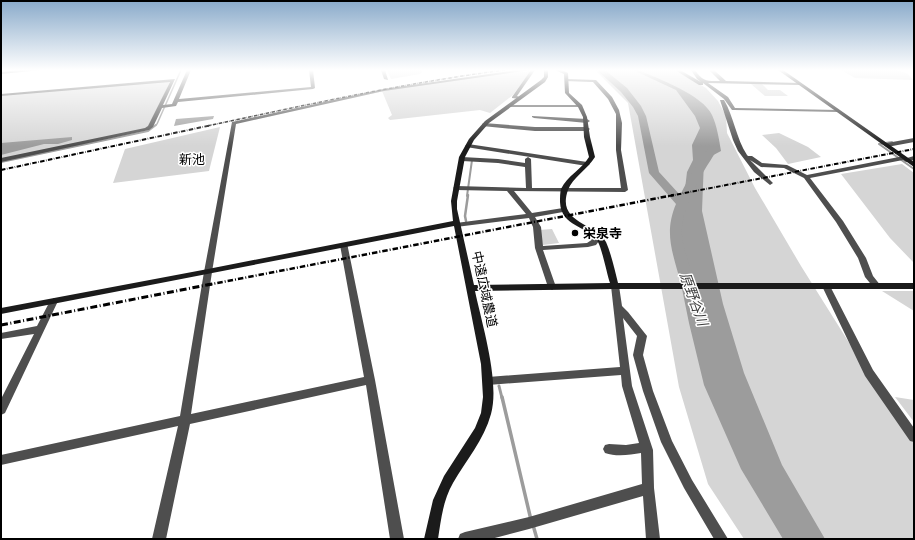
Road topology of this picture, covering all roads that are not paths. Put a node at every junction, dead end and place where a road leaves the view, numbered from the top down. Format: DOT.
graph roads {
  1 [pos="166,95"];
  2 [pos="179,95"];
  3 [pos="247,95"];
  4 [pos="360,95"];
  5 [pos="515,95"];
  6 [pos="524,95"];
  7 [pos="568,95"];
  8 [pos="608,95"];
  9 [pos="714,95"];
  10 [pos="722,95"];
  11 [pos="816,95"];
  12 [pos="520,98"];
  13 [pos="175,103"];
  14 [pos="509,106"];
  15 [pos="580,106"];
  16 [pos="160,107"];
  17 [pos="838,111"];
  18 [pos="534,117"];
  19 [pos="586,121"];
  20 [pos="484,125"];
  21 [pos="587,129"];
  22 [pos="914,140"];
  23 [pos="468,146"];
  24 [pos="887,146"];
  25 [pos="742,151"];
  26 [pos="529,155"];
  27 [pos="914,158"];
  28 [pos="462,159"];
  29 [pos="905,159"];
  30 [pos="1,160"];
  31 [pos="587,164"];
  32 [pos="527,165"];
  33 [pos="914,165"];
  34 [pos="806,177"];
  35 [pos="770,183"];
  36 [pos="456,188"];
  37 [pos="529,189"];
  38 [pos="509,190"];
  39 [pos="565,190"];
  40 [pos="563,210"];
  41 [pos="530,216"];
  42 [pos="456,224"];
  43 [pos="598,237"];
  44 [pos="344,244"];
  45 [pos="539,248"];
  46 [pos="208,272"];
  47 [pos="615,286"];
  48 [pos="823,286"];
  49 [pos="877,286"];
  50 [pos="914,286"];
  51 [pos="552,287"];
  52 [pos="470,288"];
  53 [pos="54,301"];
  54 [pos="617,307"];
  55 [pos="1,311"];
  56 [pos="41,329"];
  57 [pos="1,336"];
  58 [pos="625,371"];
  59 [pos="370,380"];
  60 [pos="488,381"];
  61 [pos="1,410"];
  62 [pos="185,420"];
  63 [pos="914,437"];
  64 [pos="646,447"];
  65 [pos="609,449"];
  66 [pos="1,460"];
  67 [pos="648,488"];
  68 [pos="159,539"];
  69 [pos="397,539"];
  70 [pos="430,539"];
  71 [pos="465,539"];
  72 [pos="654,539"];
  73 [pos="721,539"];
  1 -- 16 [label="street"];
  2 -- 13 [label="street"];
  3 -- 13 [label="street"];
  4 -- 46 [label="street"];
  5 -- 12 [label="street"];
  6 -- 12 [label="street, 中遠広域農道"];
  7 -- 15 [label="street"];
  8 -- 39 [label="street"];
  9 -- 25 [label="street"];
  10 -- 17 [label="street"];
  11 -- 17 [label="street"];
  12 -- 14 [label="street, 中遠広域農道"];
  13 -- 16 [label="street"];
  14 -- 15 [label="street"];
  14 -- 20 [label="street, 中遠広域農道"];
  15 -- 19 [label="street"];
  16 -- 30 [label="street"];
  17 -- 24 [label="street"];
  18 -- 19 [label="street"];
  19 -- 21 [label="street"];
  20 -- 21 [label="street"];
  20 -- 23 [label="street, 中遠広域農道"];
  21 -- 31 [label="street"];
  22 -- 24 [label="street"];
  23 -- 26 [label="street"];
  23 -- 28 [label="street, 中遠広域農道"];
  24 -- 29 [label="street"];
  25 -- 34 [label="street"];
  25 -- 35 [label="street"];
  26 -- 31 [label="street"];
  26 -- 32 [label="street"];
  27 -- 29 [label="street"];
  28 -- 32 [label="street"];
  28 -- 36 [label="street, 中遠広域農道"];
  29 -- 33 [label="street"];
  29 -- 34 [label="street"];
  31 -- 39 [label="street"];
  32 -- 37 [label="street"];
  34 -- 49 [label="street"];
  36 -- 38 [label="street"];
  36 -- 42 [label="street, 中遠広域農道"];
  37 -- 38 [label="street"];
  37 -- 39 [label="street"];
  38 -- 41 [label="street"];
  39 -- 40 [label="street"];
  40 -- 41 [label="street"];
  40 -- 43 [label="street"];
  41 -- 42 [label="street"];
  41 -- 45 [label="street"];
  42 -- 44 [label="street"];
  42 -- 52 [label="street, 中遠広域農道"];
  43 -- 45 [label="street"];
  43 -- 47 [label="street"];
  44 -- 46 [label="street"];
  44 -- 59 [label="street"];
  45 -- 51 [label="street"];
  46 -- 53 [label="street"];
  46 -- 62 [label="street"];
  47 -- 48 [label="street"];
  47 -- 51 [label="street"];
  47 -- 54 [label="street"];
  48 -- 49 [label="street"];
  48 -- 63 [label="street"];
  49 -- 50 [label="street"];
  51 -- 52 [label="street"];
  52 -- 60 [label="street, 中遠広域農道"];
  53 -- 55 [label="street"];
  53 -- 56 [label="street"];
  54 -- 58 [label="street"];
  54 -- 73 [label="street"];
  56 -- 57 [label="street"];
  56 -- 61 [label="street"];
  58 -- 60 [label="street"];
  58 -- 64 [label="street"];
  59 -- 62 [label="street"];
  59 -- 69 [label="street"];
  60 -- 70 [label="street, 中遠広域農道"];
  62 -- 66 [label="street"];
  62 -- 68 [label="street"];
  64 -- 65 [label="street"];
  64 -- 67 [label="street"];
  67 -- 71 [label="street"];
  67 -- 72 [label="street"];
}
